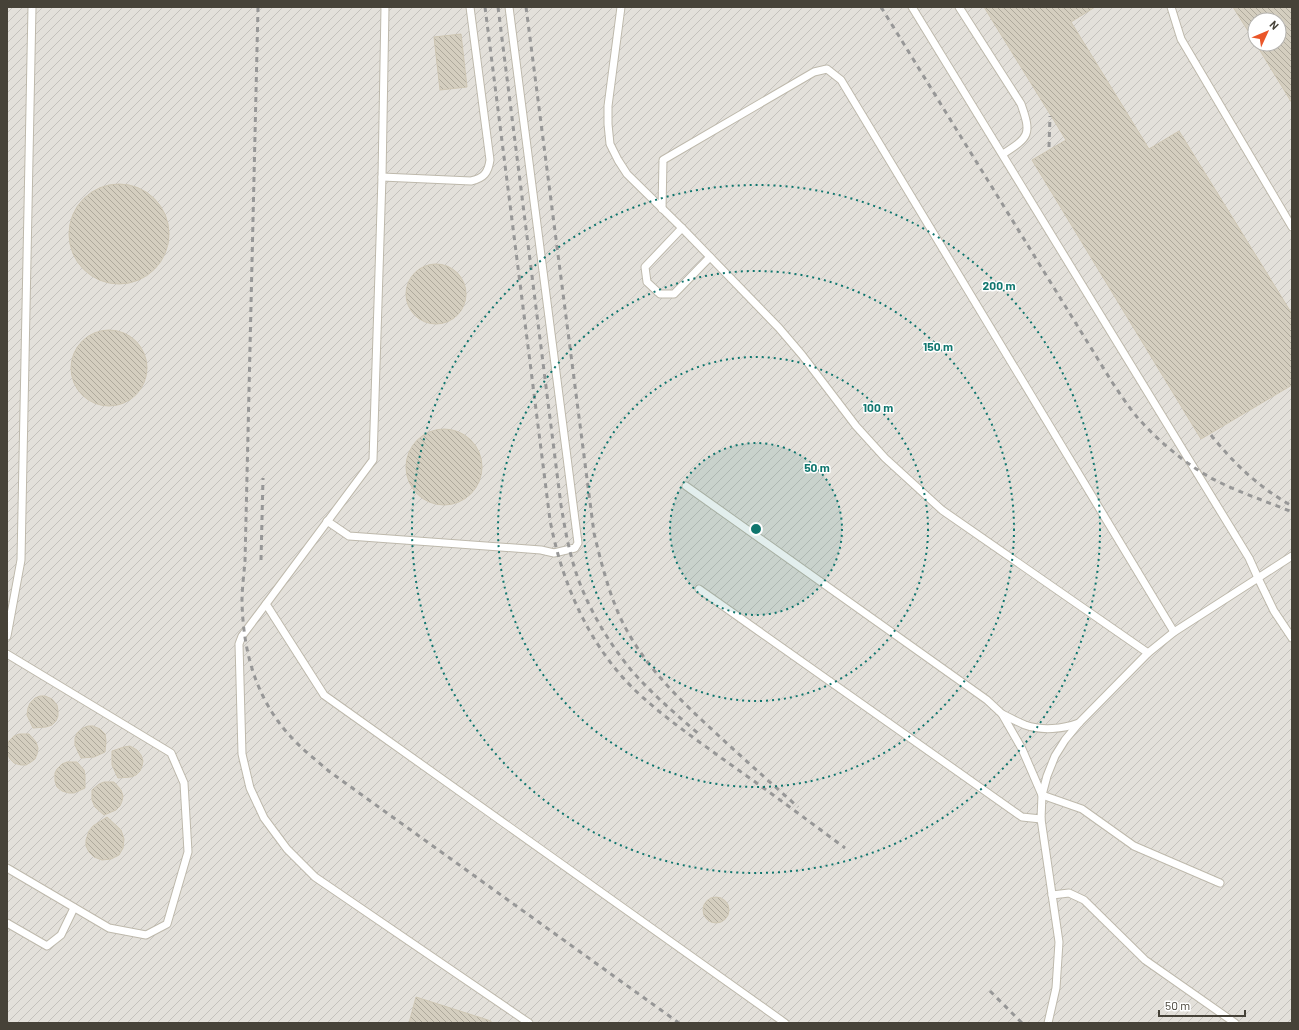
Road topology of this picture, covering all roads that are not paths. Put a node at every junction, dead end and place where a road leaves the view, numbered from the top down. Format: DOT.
graph roads {
  1 [pos="32,7"];
  2 [pos="385,7"];
  3 [pos="470,7"];
  4 [pos="509,7"];
  5 [pos="621,7"];
  6 [pos="912,7"];
  7 [pos="959,7"];
  8 [pos="1171,7"];
  9 [pos="1003,154"];
  10 [pos="382,177"];
  11 [pos="662,208"];
  12 [pos="1292,227"];
  13 [pos="682,228"];
  14 [pos="710,257"];
  15 [pos="686,486"];
  16 [pos="328,521"];
  17 [pos="1292,556"];
  18 [pos="1258,578"];
  19 [pos="699,589"];
  20 [pos="266,604"];
  21 [pos="1174,632"];
  22 [pos="7,636"];
  23 [pos="1292,638"];
  24 [pos="1148,653"];
  25 [pos="7,654"];
  26 [pos="1002,714"];
  27 [pos="1079,723"];
  28 [pos="1042,795"];
  29 [pos="1041,818"];
  30 [pos="7,868"];
  31 [pos="1220,883"];
  32 [pos="1052,895"];
  33 [pos="74,908"];
  34 [pos="7,923"];
  35 [pos="529,1023"];
  36 [pos="785,1023"];
  37 [pos="1048,1023"];
  38 [pos="1235,1023"];
  1 -- 22 [label="lane"];
  2 -- 10 [label="lane"];
  3 -- 10 [label="lane"];
  4 -- 16 [label="lane"];
  5 -- 11 [label="lane"];
  6 -- 9 [label="lane"];
  7 -- 9 [label="lane"];
  8 -- 12 [label="lane"];
  9 -- 18 [label="lane"];
  10 -- 16 [label="lane"];
  11 -- 13 [label="lane"];
  11 -- 21 [label="lane"];
  13 -- 14 [label="lane"];
  13 -- 14 [label="lane"];
  14 -- 24 [label="lane"];
  15 -- 26 [label="lane"];
  16 -- 20 [label="lane"];
  17 -- 18 [label="lane"];
  18 -- 21 [label="lane"];
  18 -- 23 [label="lane"];
  19 -- 29 [label="lane"];
  20 -- 35 [label="lane"];
  20 -- 36 [label="lane"];
  21 -- 24 [label="lane"];
  24 -- 27 [label="lane"];
  25 -- 33 [label="lane"];
  26 -- 27 [label="lane"];
  26 -- 28 [label="lane"];
  27 -- 28 [label="lane"];
  28 -- 29 [label="lane"];
  28 -- 31 [label="lane"];
  29 -- 32 [label="lane"];
  30 -- 33 [label="lane"];
  32 -- 37 [label="lane"];
  32 -- 38 [label="lane"];
  33 -- 34 [label="lane"];
}
